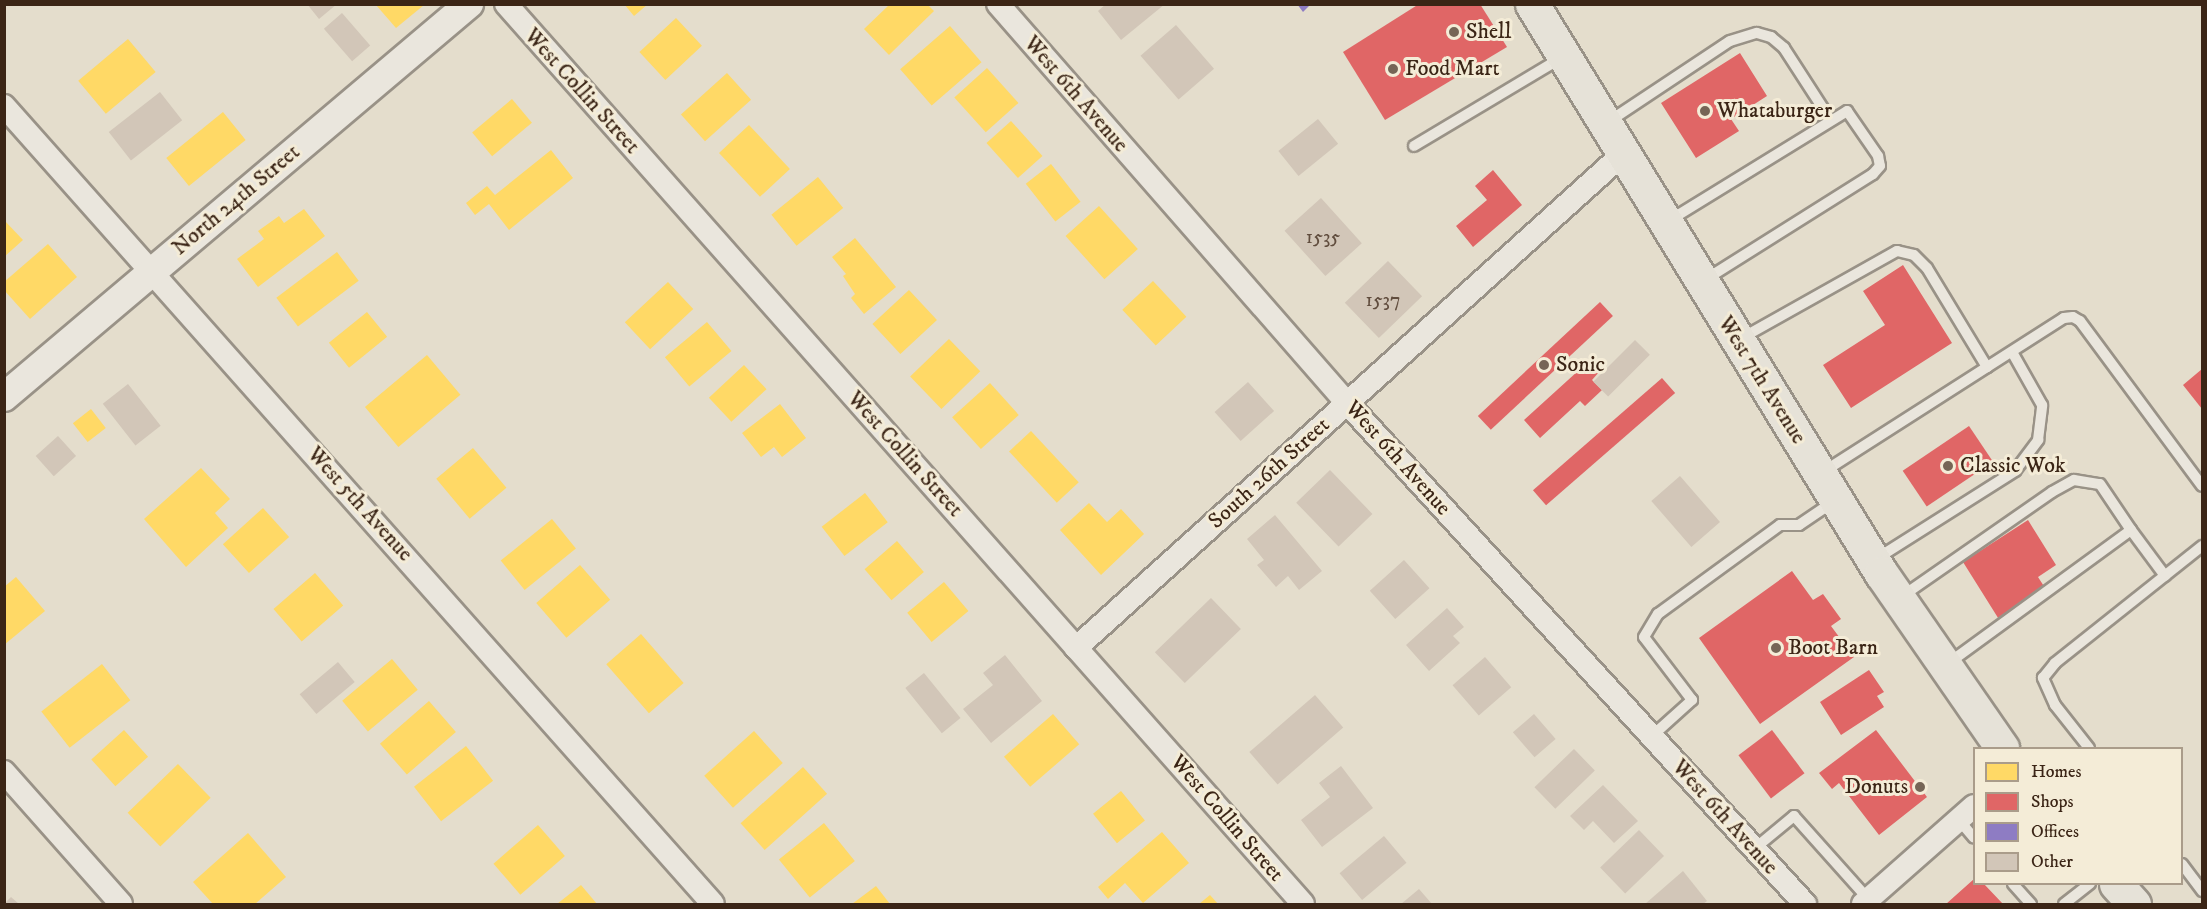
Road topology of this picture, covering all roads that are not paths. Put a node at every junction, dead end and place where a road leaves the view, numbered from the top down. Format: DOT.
graph roads {
  1 [pos="469,4"];
  2 [pos="506,4"];
  3 [pos="998,4"];
  4 [pos="1532,4"];
  5 [pos="1564,57"];
  6 [pos="4,106"];
  7 [pos="1830,119"];
  8 [pos="1605,124"];
  9 [pos="1414,146"];
  10 [pos="1623,154"];
  11 [pos="1666,223"];
  12 [pos="152,271"];
  13 [pos="1702,282"];
  14 [pos="1738,340"];
  15 [pos="2012,351"];
  16 [pos="1987,367"];
  17 [pos="4,397"];
  18 [pos="1347,403"];
  19 [pos="2202,486"];
  20 [pos="1828,487"];
  21 [pos="2131,530"];
  22 [pos="2202,546"];
  23 [pos="1873,561"];
  24 [pos="2165,576"];
  25 [pos="1898,598"];
  26 [pos="1076,648"];
  27 [pos="1944,666"];
  28 [pos="1652,736"];
  29 [pos="2001,747"];
  30 [pos="2084,747"];
  31 [pos="4,772"];
  32 [pos="1967,813"];
  33 [pos="1973,834"];
  34 [pos="1754,849"];
  35 [pos="2183,867"];
  36 [pos="2014,885"];
  37 [pos="2089,885"];
  38 [pos="2117,885"];
  39 [pos="2202,891"];
  40 [pos="1868,903"];
  41 [pos="121,904"];
  42 [pos="713,904"];
  43 [pos="1303,904"];
  44 [pos="1805,904"];
  45 [pos="2031,904"];
  46 [pos="2064,904"];
  47 [pos="2134,904"];
  1 -- 12 [label="street, North 24th Street"];
  2 -- 26 [label="street, West Collin Street"];
  3 -- 18 [label="street, West 6th Avenue"];
  4 -- 5 [label="main road, West 7th Avenue"];
  5 -- 8 [label="main road, West 7th Avenue"];
  5 -- 9 [label="lane"];
  6 -- 12 [label="street, West 5th Avenue"];
  7 -- 8 [label="lane"];
  7 -- 11 [label="lane"];
  7 -- 13 [label="lane"];
  8 -- 10 [label="main road, West 7th Avenue"];
  10 -- 11 [label="main road, West 7th Avenue"];
  10 -- 18 [label="street, South 26th Street"];
  11 -- 13 [label="main road, West 7th Avenue"];
  12 -- 17 [label="street, North 24th Street"];
  12 -- 42 [label="street, West 5th Avenue"];
  13 -- 14 [label="main road, West 7th Avenue"];
  14 -- 16 [label="lane"];
  14 -- 20 [label="main road, West 7th Avenue"];
  15 -- 16 [label="lane"];
  15 -- 19 [label="lane"];
  15 -- 23 [label="lane"];
  16 -- 20 [label="lane"];
  18 -- 26 [label="street, South 26th Street"];
  18 -- 28 [label="street, West 6th Avenue"];
  20 -- 23 [label="main road, West 7th Avenue"];
  20 -- 28 [label="lane"];
  21 -- 24 [label="lane"];
  21 -- 25 [label="lane"];
  21 -- 27 [label="lane"];
  22 -- 24 [label="lane"];
  23 -- 25 [label="main road, West 7th Avenue"];
  24 -- 30 [label="lane"];
  25 -- 27 [label="main road, West 7th Avenue"];
  26 -- 43 [label="street, West Collin Street"];
  27 -- 29 [label="main road, West 7th Avenue"];
  28 -- 34 [label="street, West 6th Avenue"];
  31 -- 41 [label="street"];
  32 -- 33 [label="lane"];
  32 -- 40 [label="street"];
  34 -- 40 [label="lane"];
  34 -- 44 [label="street, West 6th Avenue"];
  35 -- 39 [label="lane"];
  36 -- 45 [label="lane"];
  37 -- 46 [label="lane"];
  38 -- 47 [label="main road"];
}
